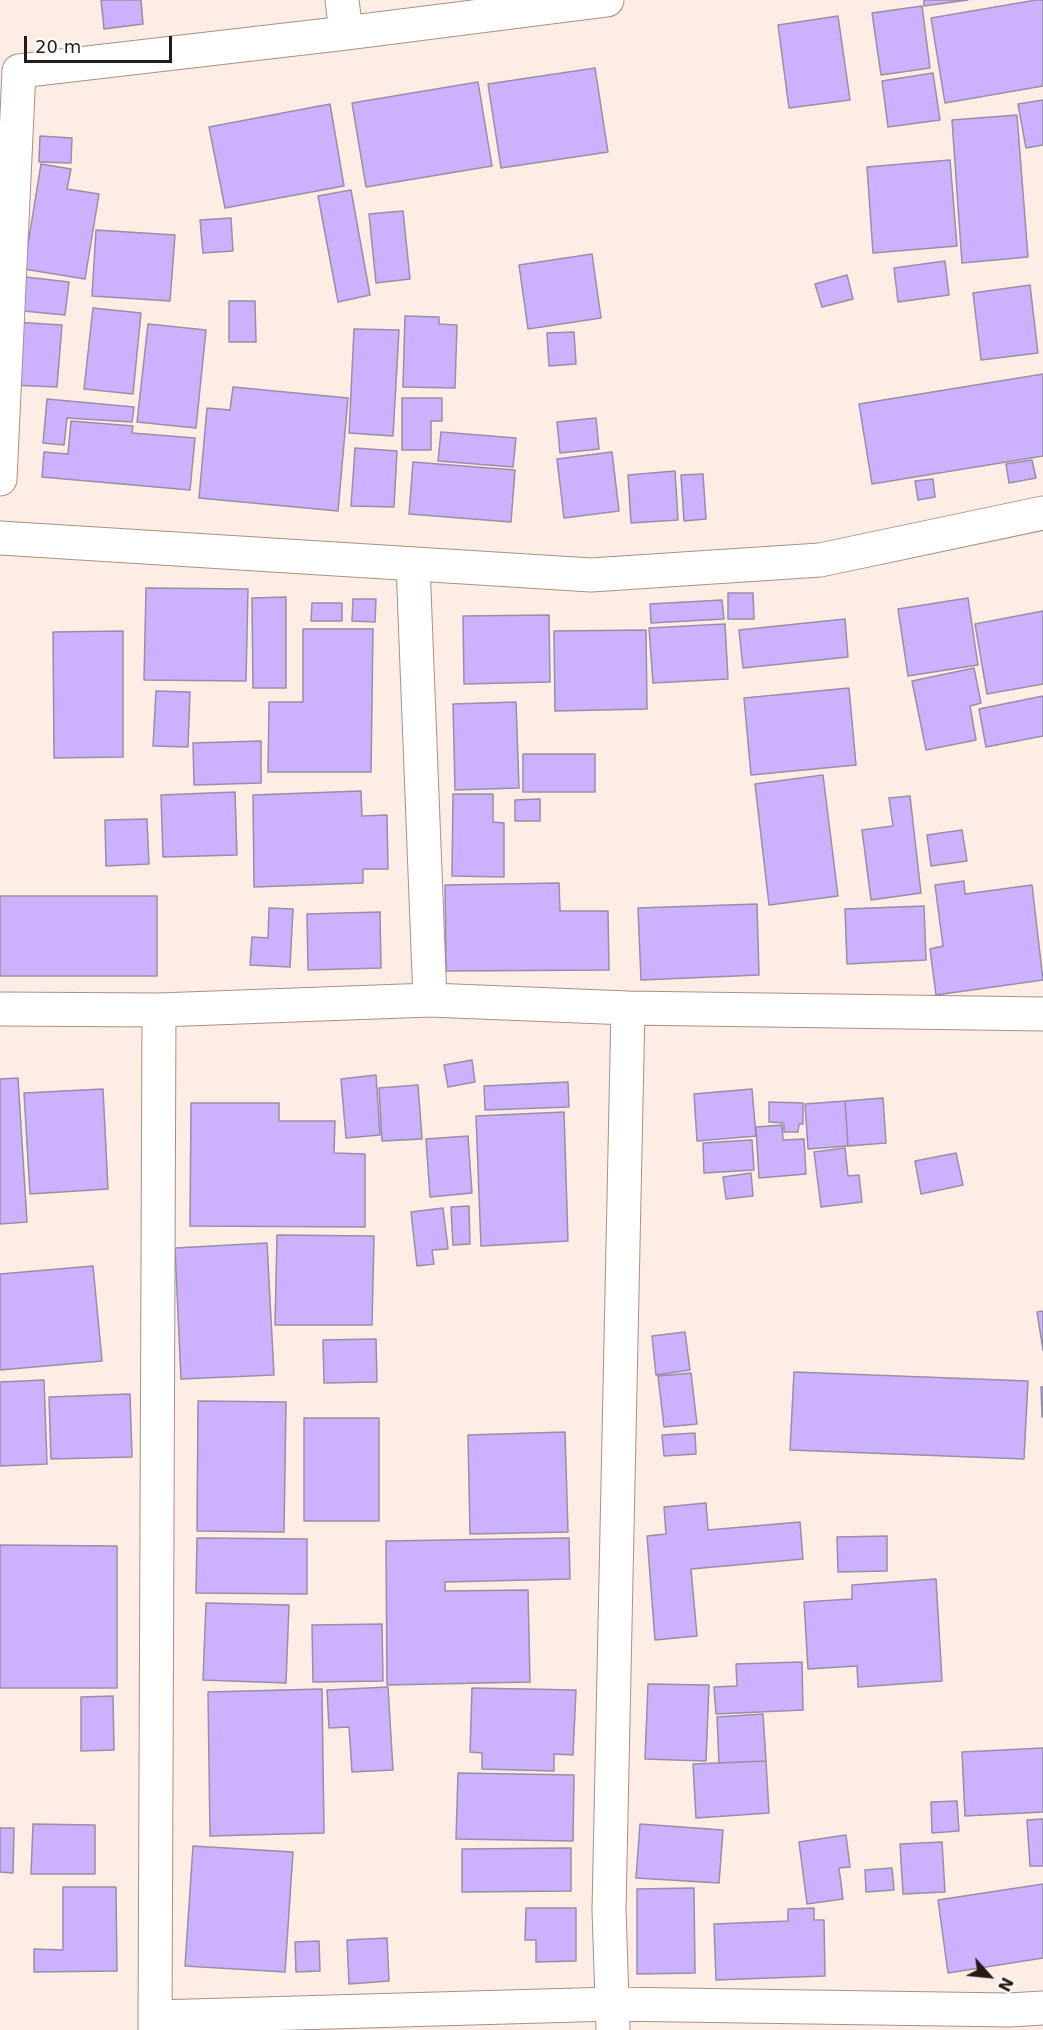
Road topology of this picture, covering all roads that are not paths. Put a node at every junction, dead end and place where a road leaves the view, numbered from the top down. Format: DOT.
graph roads {
  1 [pos="342,0"];
  2 [pos="606,0"];
  3 [pos="346,33"];
  4 [pos="10,71"];
  5 [pos="0,479"];
  6 [pos="1043,513"];
  7 [pos="0,538"];
  8 [pos="412,564"];
  9 [pos="430,1000"];
  10 [pos="628,1008"];
  11 [pos="0,1009"];
  12 [pos="159,1010"];
  13 [pos="1043,1014"];
  14 [pos="1043,2008"];
  15 [pos="612,2017"];
  16 [pos="155,2023"];
  1 -- 3 [label="street"];
  2 -- 3 [label="street"];
  3 -- 4 [label="street"];
  4 -- 5 [label="street"];
  6 -- 8 [label="street"];
  7 -- 8 [label="street"];
  8 -- 9 [label="street"];
  9 -- 10 [label="street"];
  9 -- 12 [label="street"];
  10 -- 13 [label="street"];
  10 -- 15 [label="street"];
  11 -- 12 [label="street"];
  12 -- 16 [label="street"];
  14 -- 15 [label="street"];
  15 -- 16 [label="street"];
}
